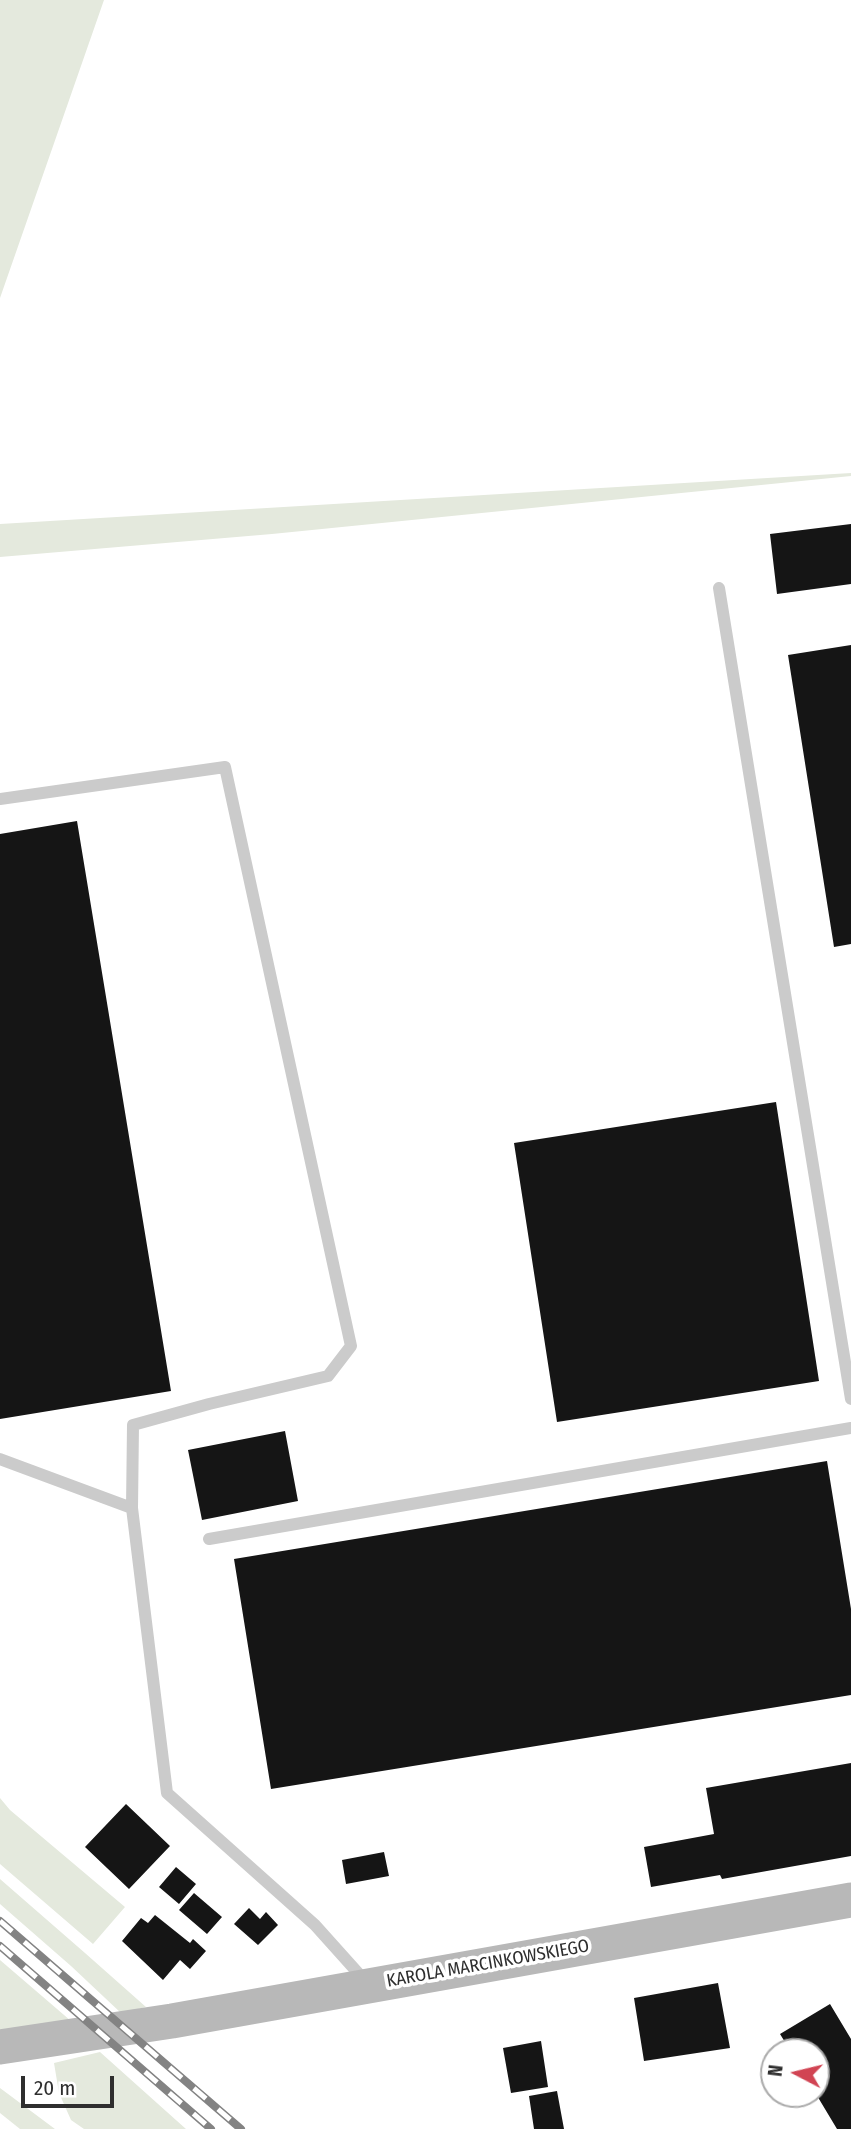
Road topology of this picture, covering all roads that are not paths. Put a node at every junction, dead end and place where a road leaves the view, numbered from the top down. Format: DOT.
graph roads {
  1 [pos="719,588"];
  2 [pos="0,799"];
  3 [pos="851,1399"];
  4 [pos="851,1428"];
  5 [pos="0,1459"];
  6 [pos="132,1508"];
  7 [pos="209,1539"];
  8 [pos="851,1900"];
  9 [pos="370,1985"];
  10 [pos="0,2047"];
  1 -- 3 [label="lane"];
  2 -- 6 [label="lane"];
  4 -- 7 [label="lane"];
  5 -- 6 [label="lane"];
  6 -- 9 [label="lane"];
  8 -- 9 [label="street, KAROLA MARCINKOWSKIEGO"];
  9 -- 10 [label="street, KAROLA MARCINKOWSKIEGO"];
}
